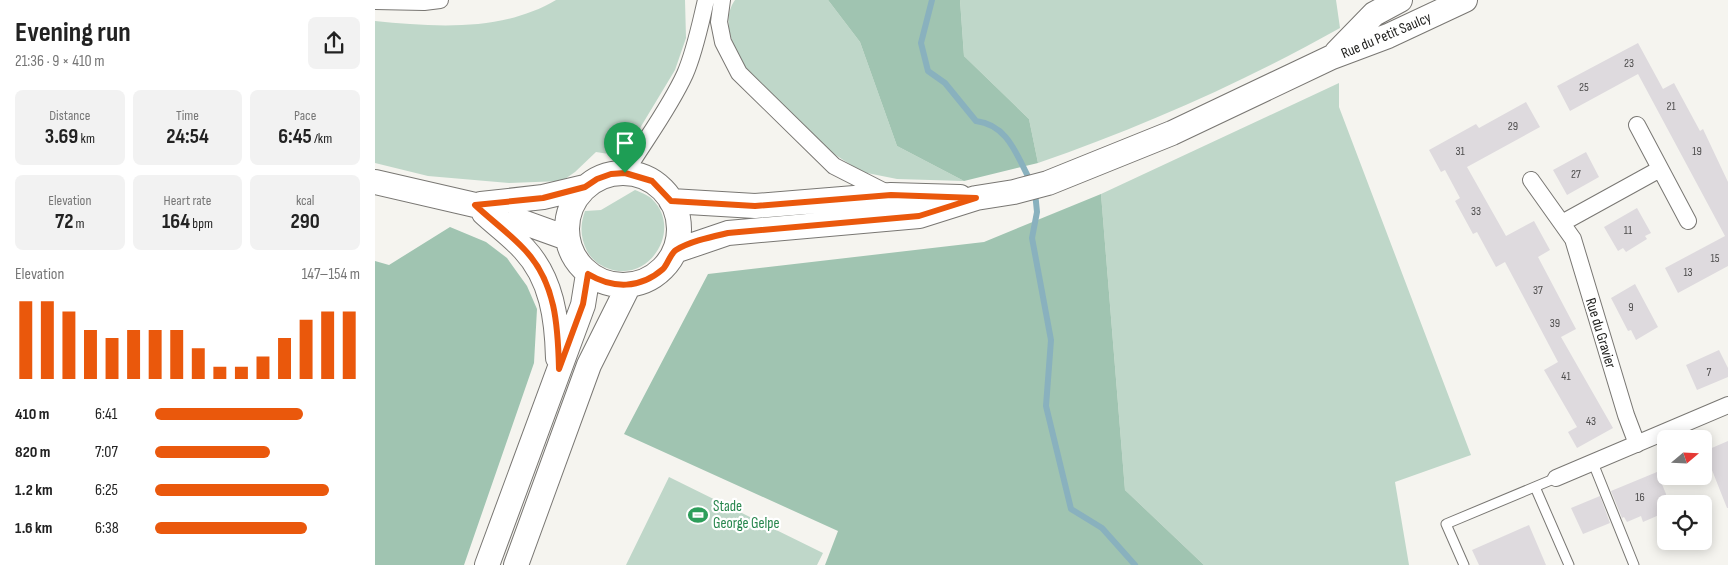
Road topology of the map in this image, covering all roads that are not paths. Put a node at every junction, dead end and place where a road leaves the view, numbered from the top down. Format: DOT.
graph roads {
  1 [pos="706,0"];
  2 [pos="722,0"];
  3 [pos="1400,0"];
  4 [pos="1465,0"];
  5 [pos="375,1"];
  6 [pos="429,1"];
  7 [pos="1332,57"];
  8 [pos="1637,125"];
  9 [pos="1660,169"];
  10 [pos="625,173"];
  11 [pos="1531,180"];
  12 [pos="375,182"];
  13 [pos="585,187"];
  14 [pos="891,195"];
  15 [pos="976,198"];
  16 [pos="671,201"];
  17 [pos="475,205"];
  18 [pos="1688,221"];
  19 [pos="1562,223"];
  20 [pos="567,238"];
  21 [pos="675,251"];
  22 [pos="588,274"];
  23 [pos="629,285"];
  24 [pos="559,369"];
  25 [pos="1728,405"];
  26 [pos="1637,444"];
  27 [pos="1593,463"];
  28 [pos="1556,478"];
  29 [pos="1535,487"];
  30 [pos="517,564"];
  31 [pos="487,565"];
  32 [pos="1464,565"];
  33 [pos="1569,565"];
  34 [pos="1633,565"];
  1 -- 10 [label="street"];
  2 -- 14 [label="street"];
  3 -- 7 [label="main road, Rue du Petit Saulcy"];
  4 -- 7 [label="main road, Rue du Petit Saulcy"];
  5 -- 6 [label="street"];
  7 -- 15 [label="main road"];
  8 -- 9 [label="street"];
  9 -- 18 [label="street"];
  9 -- 19 [label="street"];
  10 -- 13 [label="main road"];
  10 -- 16 [label="main road"];
  11 -- 19 [label="street, Rue du Gravier"];
  12 -- 17 [label="main road"];
  13 -- 17 [label="main road"];
  13 -- 20 [label="main road"];
  14 -- 15 [label="main road"];
  14 -- 16 [label="main road"];
  15 -- 21 [label="main road"];
  16 -- 21 [label="main road"];
  17 -- 20 [label="main road"];
  17 -- 24 [label="main road"];
  19 -- 26 [label="street, Rue du Gravier"];
  20 -- 22 [label="main road"];
  21 -- 23 [label="main road"];
  22 -- 23 [label="main road"];
  22 -- 24 [label="main road"];
  23 -- 30 [label="main road"];
  24 -- 31 [label="main road"];
  25 -- 26 [label="street"];
  26 -- 27 [label="street"];
  27 -- 28 [label="street"];
  27 -- 34 [label="lane"];
  28 -- 29 [label="lane"];
  29 -- 32 [label="lane"];
  29 -- 33 [label="lane"];
}
